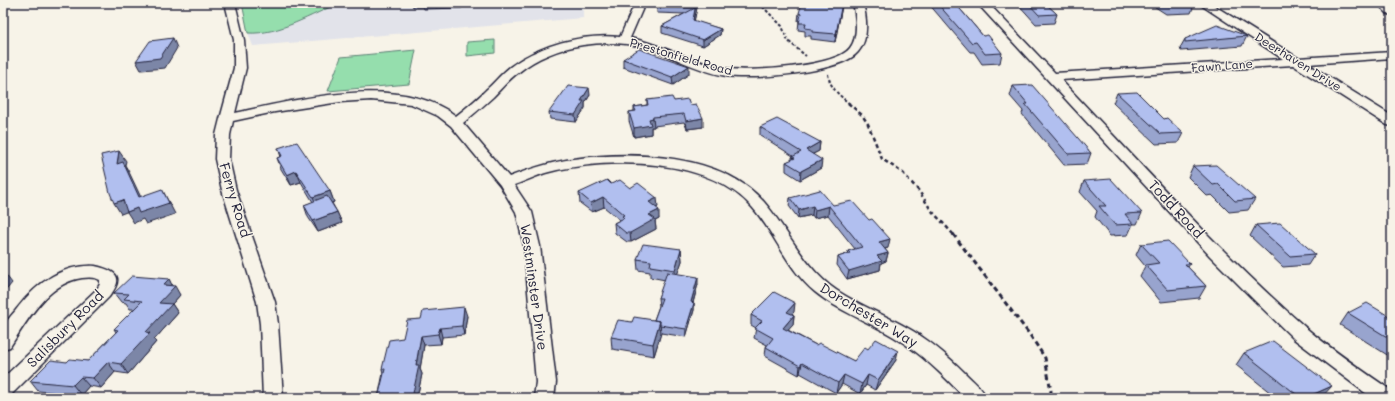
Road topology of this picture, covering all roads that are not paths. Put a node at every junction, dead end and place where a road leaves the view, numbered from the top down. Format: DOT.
graph roads {
  1 [pos="230,3"];
  2 [pos="640,3"];
  3 [pos="858,3"];
  4 [pos="982,3"];
  5 [pos="1203,3"];
  6 [pos="1382,3"];
  7 [pos="1392,12"];
  8 [pos="624,40"];
  9 [pos="1392,55"];
  10 [pos="1296,61"];
  11 [pos="1051,77"];
  12 [pos="228,114"];
  13 [pos="1392,122"];
  14 [pos="456,123"];
  15 [pos="506,183"];
  16 [pos="3,342"];
  17 [pos="3,390"];
  18 [pos="274,398"];
  19 [pos="544,398"];
  20 [pos="977,398"];
  21 [pos="1387,398"];
  1 -- 12 [label="street, Ferry Road"];
  2 -- 8 [label="street"];
  3 -- 8 [label="street, Prestonfield Road"];
  4 -- 11 [label="street, Todd Road"];
  5 -- 10 [label="street, Deerhaven Drive"];
  6 -- 7 [label="street"];
  8 -- 14 [label="street, Prestonfield Road"];
  9 -- 10 [label="street, Fawn Lane"];
  10 -- 11 [label="street, Fawn Lane"];
  10 -- 13 [label="street, Deerhaven Drive"];
  11 -- 21 [label="street, Todd Road"];
  12 -- 14 [label="street, Westminster Drive"];
  12 -- 18 [label="street, Ferry Road"];
  14 -- 15 [label="street, Westminster Drive"];
  15 -- 19 [label="street, Westminster Drive"];
  15 -- 20 [label="street, Dorchester Way"];
  16 -- 17 [label="street, Salisbury Road"];
}
